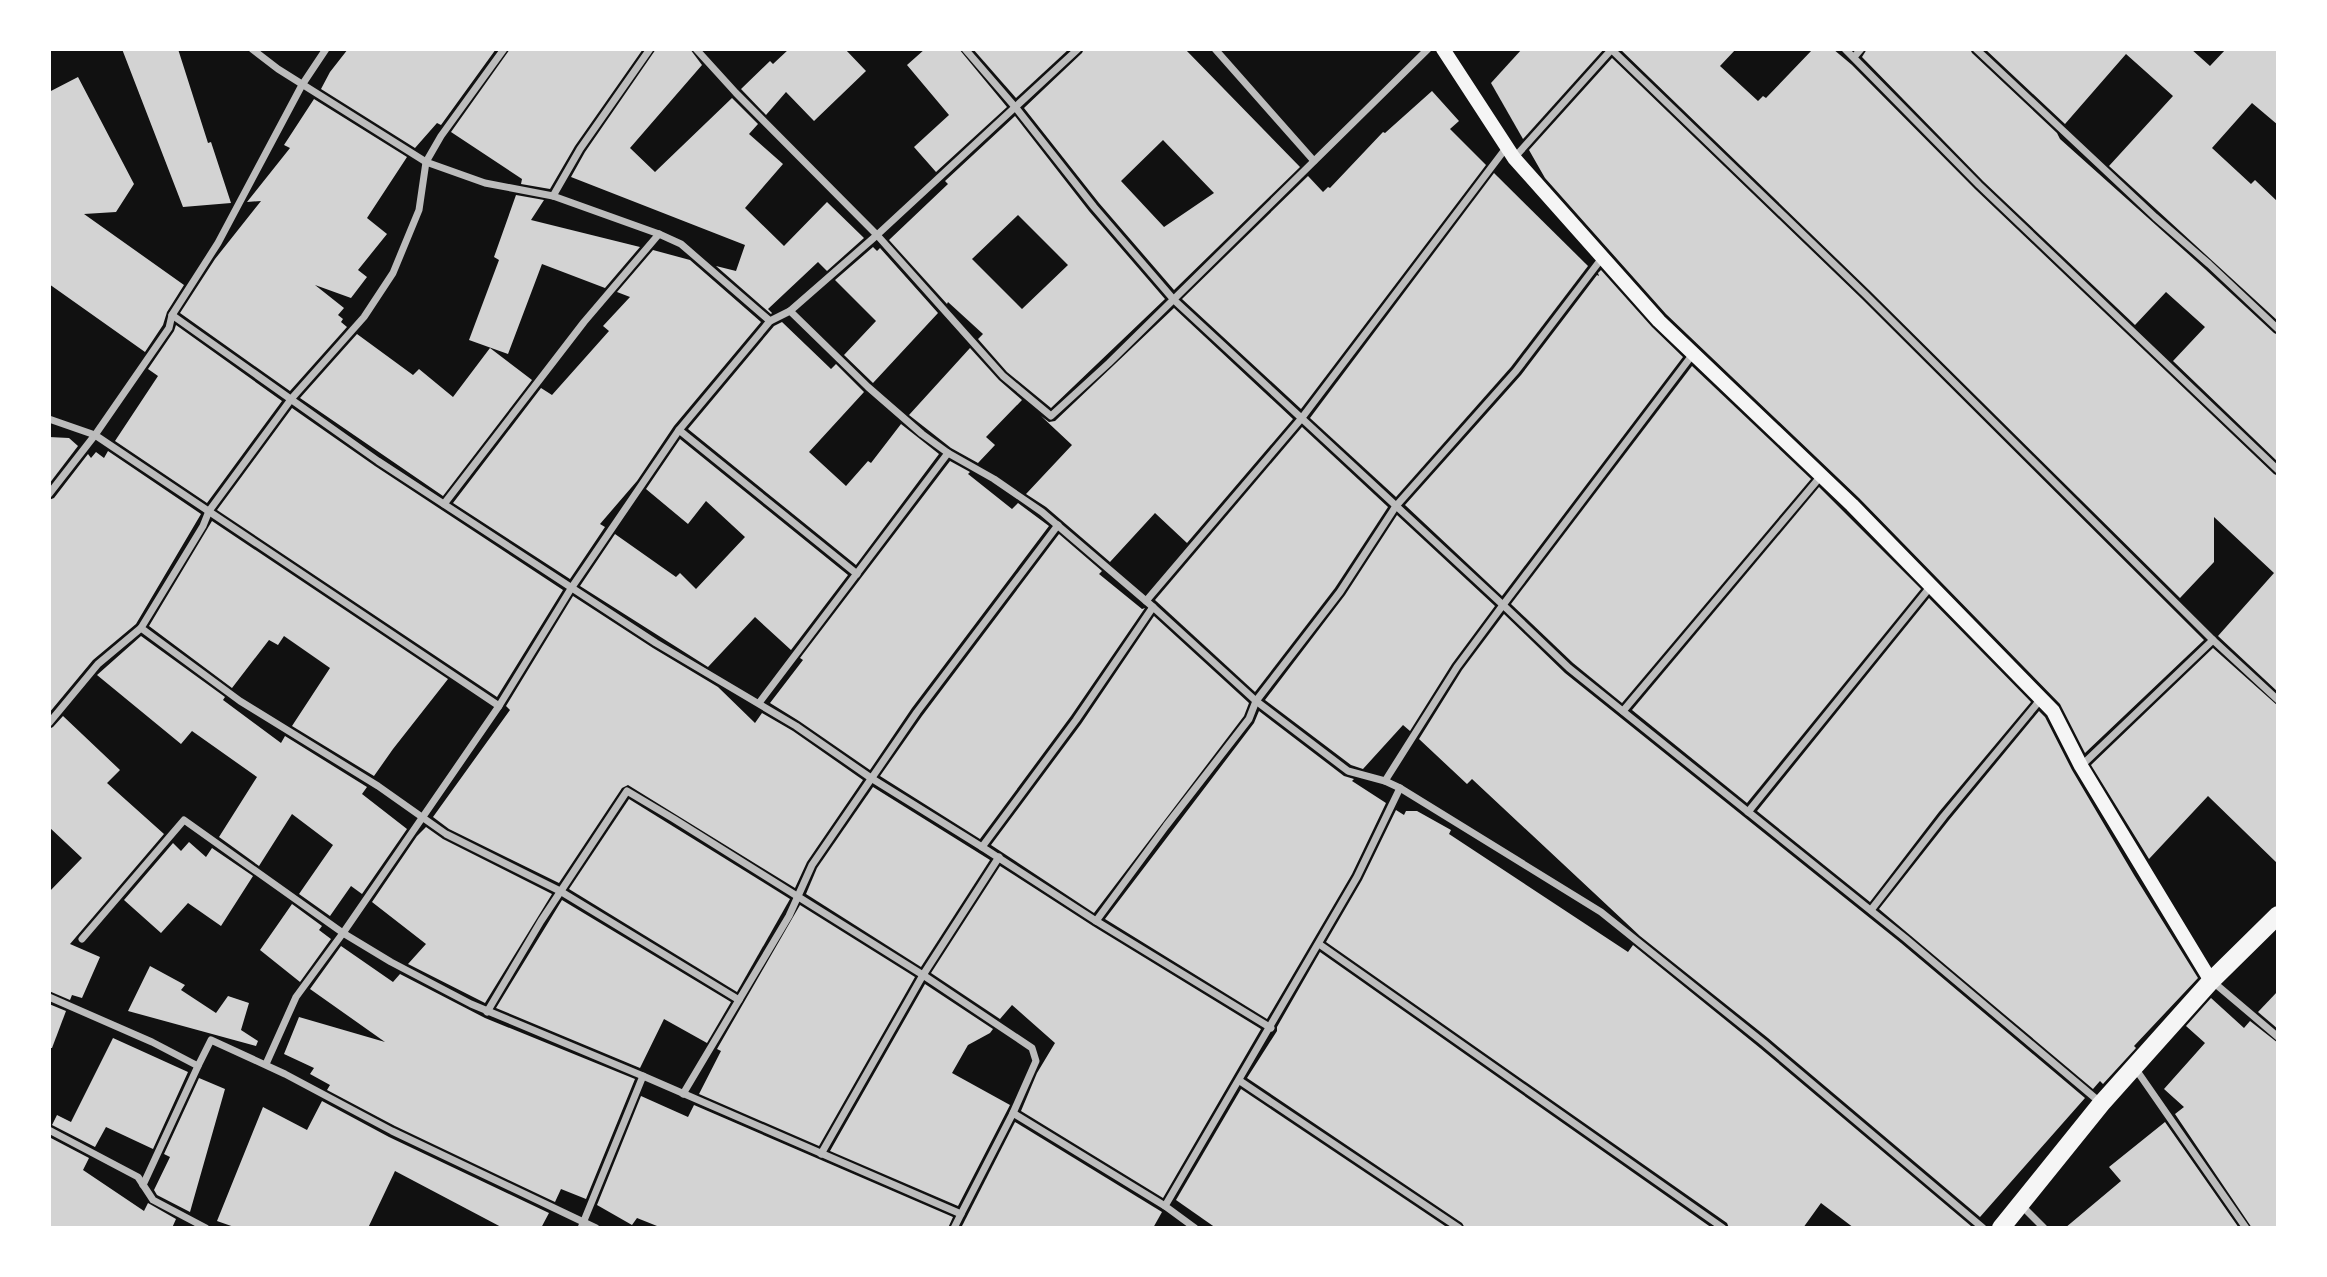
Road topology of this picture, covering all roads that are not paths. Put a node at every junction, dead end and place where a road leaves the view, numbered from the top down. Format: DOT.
graph roads {
  1 [pos="252,49"];
  2 [pos="326,49"];
  3 [pos="504,49"];
  4 [pos="650,49"];
  5 [pos="696,49"];
  6 [pos="965,49"];
  7 [pos="1078,49"];
  8 [pos="1215,49"];
  9 [pos="1428,49"];
  10 [pos="1443,49"];
  11 [pos="1612,49"];
  12 [pos="1845,49"];
  13 [pos="1861,49"];
  14 [pos="1976,49"];
  15 [pos="1854,57"];
  16 [pos="302,85"];
  17 [pos="1016,108"];
  18 [pos="1510,153"];
  19 [pos="1314,161"];
  20 [pos="426,162"];
  21 [pos="553,196"];
  22 [pos="659,234"];
  23 [pos="877,235"];
  24 [pos="1602,258"];
  25 [pos="1174,300"];
  26 [pos="790,311"];
  27 [pos="172,315"];
  28 [pos="770,321"];
  29 [pos="2278,329"];
  30 [pos="1693,354"];
  31 [pos="292,398"];
  32 [pos="49,419"];
  33 [pos="1301,419"];
  34 [pos="679,430"];
  35 [pos="95,435"];
  36 [pos="948,453"];
  37 [pos="2278,470"];
  38 [pos="1821,476"];
  39 [pos="49,494"];
  40 [pos="444,504"];
  41 [pos="1395,506"];
  42 [pos="209,511"];
  43 [pos="1058,525"];
  44 [pos="856,574"];
  45 [pos="1931,586"];
  46 [pos="572,587"];
  47 [pos="1146,601"];
  48 [pos="1503,605"];
  49 [pos="1153,607"];
  50 [pos="141,628"];
  51 [pos="2213,640"];
  52 [pos="2041,699"];
  53 [pos="2278,700"];
  54 [pos="1256,701"];
  55 [pos="759,704"];
  56 [pos="499,706"];
  57 [pos="1623,712"];
  58 [pos="49,723"];
  59 [pos="2081,766"];
  60 [pos="871,778"];
  61 [pos="1385,781"];
  62 [pos="1400,788"];
  63 [pos="1748,812"];
  64 [pos="422,817"];
  65 [pos="982,847"];
  66 [pos="999,857"];
  67 [pos="560,891"];
  68 [pos="798,896"];
  69 [pos="1871,910"];
  70 [pos="2278,915"];
  71 [pos="1096,921"];
  72 [pos="343,933"];
  73 [pos="82,939"];
  74 [pos="1319,944"];
  75 [pos="923,975"];
  76 [pos="2211,981"];
  77 [pos="49,998"];
  78 [pos="738,1000"];
  79 [pos="487,1012"];
  80 [pos="1271,1028"];
  81 [pos="2278,1037"];
  82 [pos="266,1064"];
  83 [pos="198,1066"];
  84 [pos="2135,1068"];
  85 [pos="643,1076"];
  86 [pos="1240,1081"];
  87 [pos="683,1094"];
  88 [pos="2101,1104"];
  89 [pos="1013,1113"];
  90 [pos="49,1130"];
  91 [pos="821,1154"];
  92 [pos="143,1185"];
  93 [pos="2021,1205"];
  94 [pos="1165,1206"];
  95 [pos="961,1214"];
  96 [pos="582,1225"];
  97 [pos="206,1228"];
  98 [pos="596,1228"];
  99 [pos="954,1228"];
  100 [pos="1195,1228"];
  101 [pos="1459,1228"];
  102 [pos="1723,1228"];
  103 [pos="1983,1228"];
  104 [pos="2001,1228"];
  105 [pos="2044,1228"];
  106 [pos="2246,1228"];
  1 -- 16 [label="street"];
  2 -- 16 [label="street"];
  3 -- 20 [label="street"];
  4 -- 21 [label="street"];
  5 -- 23 [label="street"];
  6 -- 17 [label="street"];
  7 -- 17 [label="street"];
  8 -- 19 [label="street"];
  9 -- 19 [label="street"];
  10 -- 18 [label="main road"];
  11 -- 18 [label="street"];
  11 -- 51 [label="street"];
  12 -- 15 [label="street"];
  13 -- 15 [label="street"];
  14 -- 29 [label="street"];
  15 -- 37 [label="street"];
  16 -- 20 [label="street"];
  16 -- 27 [label="street"];
  17 -- 23 [label="street"];
  17 -- 25 [label="street"];
  18 -- 24 [label="main road"];
  18 -- 33 [label="street"];
  19 -- 25 [label="street"];
  20 -- 21 [label="street"];
  20 -- 31 [label="street"];
  21 -- 22 [label="street"];
  22 -- 28 [label="street"];
  22 -- 40 [label="street"];
  23 -- 25 [label="street"];
  23 -- 26 [label="street"];
  24 -- 30 [label="main road"];
  24 -- 41 [label="street"];
  25 -- 33 [label="street"];
  26 -- 28 [label="street"];
  26 -- 36 [label="street"];
  27 -- 31 [label="street"];
  27 -- 35 [label="street"];
  28 -- 34 [label="street"];
  30 -- 38 [label="main road"];
  30 -- 48 [label="street"];
  31 -- 40 [label="street"];
  31 -- 42 [label="street"];
  32 -- 35 [label="street"];
  33 -- 41 [label="street"];
  33 -- 47 [label="street"];
  34 -- 44 [label="street"];
  34 -- 46 [label="street"];
  35 -- 39 [label="street"];
  35 -- 42 [label="street"];
  36 -- 43 [label="street"];
  36 -- 44 [label="street"];
  38 -- 45 [label="main road"];
  38 -- 57 [label="street"];
  40 -- 46 [label="street"];
  41 -- 48 [label="street"];
  41 -- 54 [label="street"];
  42 -- 50 [label="street"];
  42 -- 56 [label="street"];
  43 -- 47 [label="street"];
  43 -- 60 [label="street"];
  44 -- 55 [label="street"];
  45 -- 52 [label="main road"];
  45 -- 63 [label="street"];
  46 -- 55 [label="street"];
  46 -- 56 [label="street"];
  47 -- 49 [label="street"];
  48 -- 57 [label="street"];
  48 -- 61 [label="street"];
  49 -- 54 [label="street"];
  49 -- 65 [label="street"];
  50 -- 58 [label="street"];
  50 -- 64 [label="street"];
  51 -- 53 [label="street"];
  51 -- 59 [label="street"];
  52 -- 59 [label="main road"];
  52 -- 69 [label="street"];
  54 -- 61 [label="street"];
  54 -- 71 [label="street"];
  55 -- 60 [label="street"];
  56 -- 64 [label="street"];
  57 -- 63 [label="street"];
  59 -- 76 [label="main road"];
  60 -- 65 [label="street"];
  60 -- 68 [label="street"];
  61 -- 62 [label="street"];
  62 -- 74 [label="street"];
  62 -- 103 [label="street"];
  63 -- 69 [label="street"];
  64 -- 67 [label="street"];
  64 -- 72 [label="street"];
  65 -- 66 [label="street"];
  66 -- 71 [label="street"];
  66 -- 75 [label="street"];
  67 -- 68 [label="street"];
  67 -- 78 [label="street"];
  67 -- 79 [label="street"];
  68 -- 75 [label="street"];
  68 -- 78 [label="street"];
  69 -- 88 [label="street"];
  70 -- 76 [label="main road"];
  71 -- 80 [label="street"];
  72 -- 73 [label="street"];
  72 -- 79 [label="street"];
  72 -- 82 [label="street"];
  74 -- 80 [label="street"];
  74 -- 102 [label="street"];
  75 -- 89 [label="street"];
  75 -- 91 [label="street"];
  76 -- 81 [label="street"];
  76 -- 84 [label="main road"];
  77 -- 83 [label="street"];
  78 -- 87 [label="street"];
  79 -- 85 [label="street"];
  80 -- 86 [label="street"];
  82 -- 83 [label="street"];
  82 -- 96 [label="street"];
  83 -- 92 [label="street"];
  84 -- 88 [label="main road"];
  84 -- 106 [label="street"];
  85 -- 87 [label="street"];
  85 -- 96 [label="street"];
  86 -- 94 [label="street"];
  86 -- 101 [label="street"];
  87 -- 91 [label="street"];
  88 -- 93 [label="main road"];
  89 -- 94 [label="street"];
  89 -- 95 [label="street"];
  90 -- 92 [label="street"];
  91 -- 95 [label="street"];
  92 -- 97 [label="street"];
  93 -- 104 [label="main road"];
  93 -- 105 [label="street"];
  94 -- 100 [label="street"];
  95 -- 99 [label="street"];
  96 -- 98 [label="street"];
}
